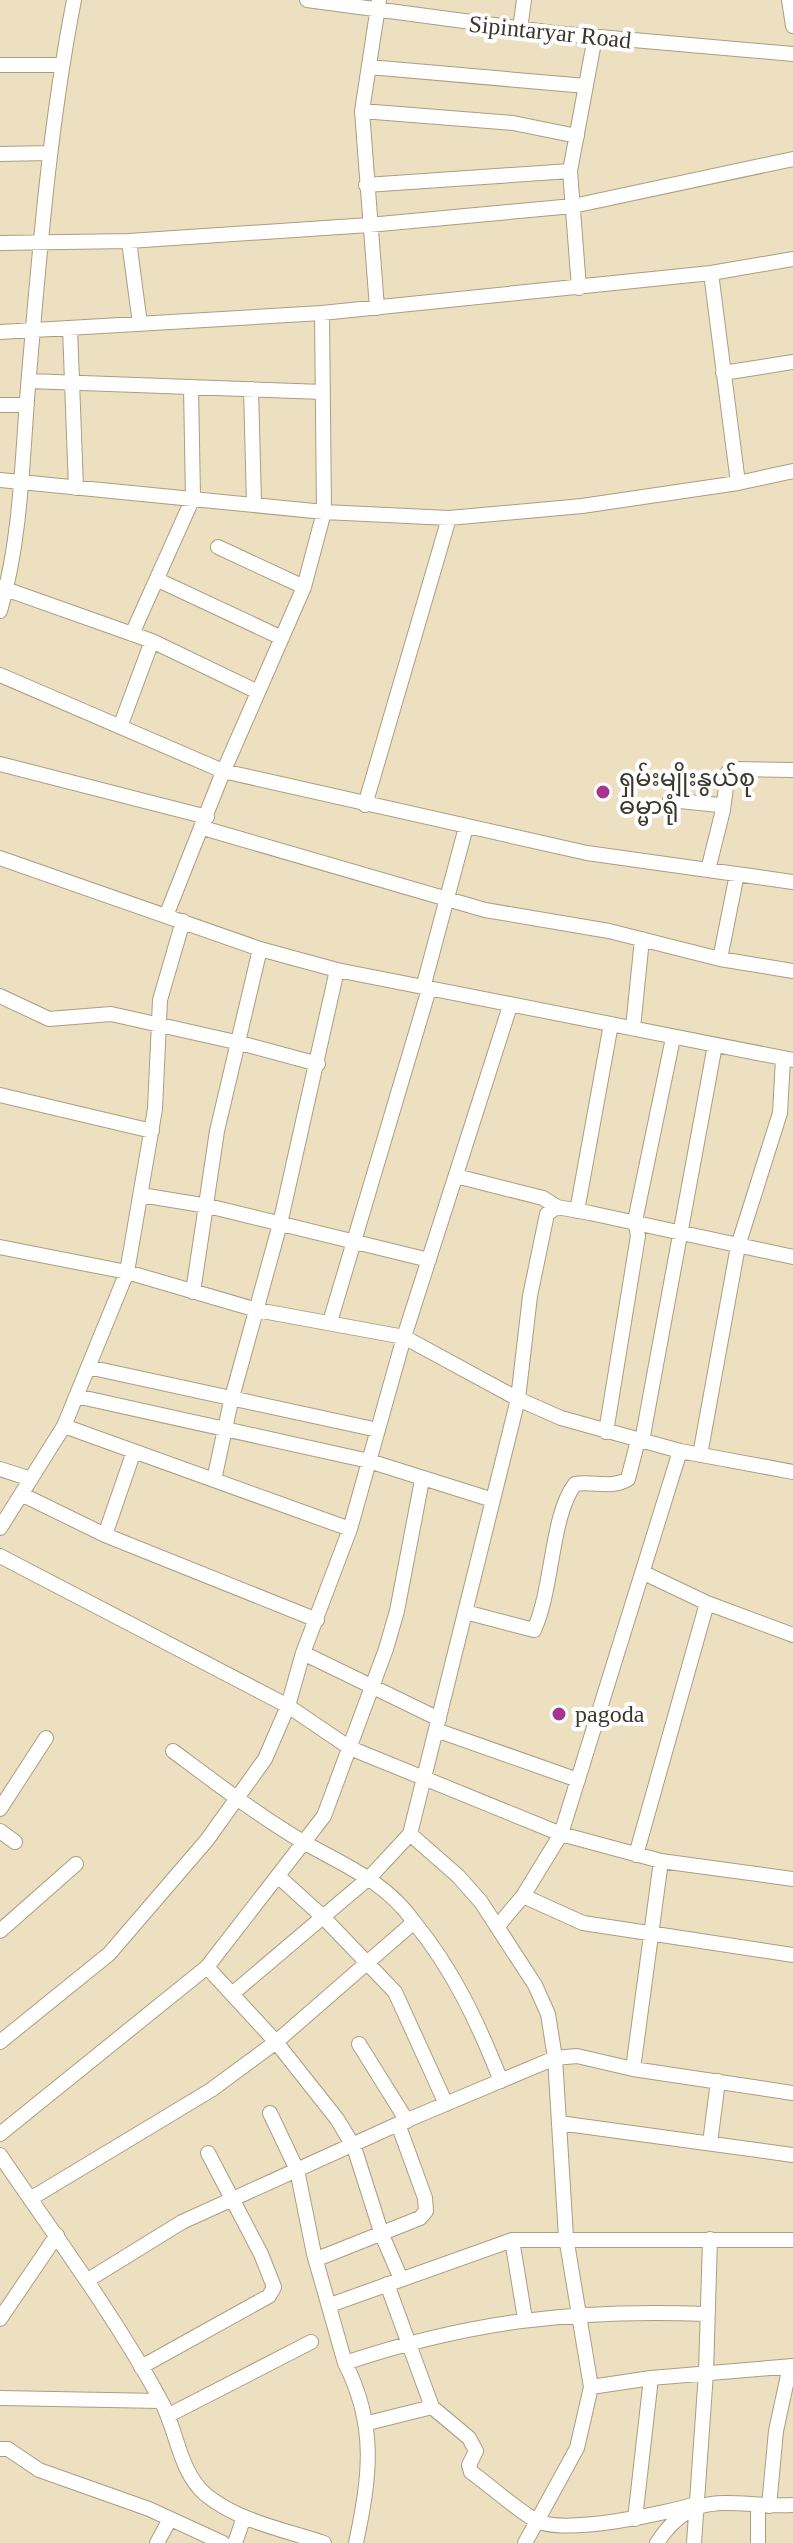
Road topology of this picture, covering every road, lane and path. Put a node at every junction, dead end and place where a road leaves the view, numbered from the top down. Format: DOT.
graph roads {
  1 [pos="74,0"];
  2 [pos="307,0"];
  3 [pos="524,0"];
  4 [pos="789,0"];
  5 [pos="378,6"];
  6 [pos="793,26"];
  7 [pos="520,29"];
  8 [pos="595,37"];
  9 [pos="793,54"];
  10 [pos="0,65"];
  11 [pos="61,65"];
  12 [pos="369,67"];
  13 [pos="586,86"];
  14 [pos="362,111"];
  15 [pos="577,136"];
  16 [pos="49,153"];
  17 [pos="0,154"];
  18 [pos="793,159"];
  19 [pos="570,171"];
  20 [pos="366,185"];
  21 [pos="573,206"];
  22 [pos="369,225"];
  23 [pos="129,241"];
  24 [pos="0,243"];
  25 [pos="42,244"];
  26 [pos="793,259"];
  27 [pos="711,273"];
  28 [pos="579,288"];
  29 [pos="377,308"];
  30 [pos="322,313"];
  31 [pos="140,324"];
  32 [pos="70,328"];
  33 [pos="35,330"];
  34 [pos="0,332"];
  35 [pos="793,362"];
  36 [pos="723,373"];
  37 [pos="29,381"];
  38 [pos="74,382"];
  39 [pos="191,387"];
  40 [pos="251,389"];
  41 [pos="323,392"];
  42 [pos="0,405"];
  43 [pos="27,405"];
  44 [pos="793,471"];
  45 [pos="0,480"];
  46 [pos="21,482"];
  47 [pos="738,483"];
  48 [pos="76,488"];
  49 [pos="193,498"];
  50 [pos="254,504"];
  51 [pos="324,512"];
  52 [pos="449,518"];
  53 [pos="218,547"];
  54 [pos="158,580"];
  55 [pos="3,587"];
  56 [pos="304,587"];
  57 [pos="0,611"];
  58 [pos="132,634"];
  59 [pos="282,638"];
  60 [pos="152,641"];
  61 [pos="0,675"];
  62 [pos="258,692"];
  63 [pos="120,727"];
  64 [pos="0,764"];
  65 [pos="793,770"];
  66 [pos="223,771"];
  67 [pos="670,800"];
  68 [pos="365,805"];
  69 [pos="723,810"];
  70 [pos="205,822"];
  71 [pos="466,827"];
  72 [pos="0,858"];
  73 [pos="708,870"];
  74 [pos="737,874"];
  75 [pos="793,882"];
  76 [pos="448,900"];
  77 [pos="166,916"];
  78 [pos="183,921"];
  79 [pos="642,939"];
  80 [pos="260,949"];
  81 [pos="720,959"];
  82 [pos="337,970"];
  83 [pos="793,971"];
  84 [pos="426,988"];
  85 [pos="0,996"];
  86 [pos="510,1006"];
  87 [pos="158,1023"];
  88 [pos="611,1024"];
  89 [pos="633,1028"];
  90 [pos="673,1038"];
  91 [pos="240,1043"];
  92 [pos="715,1045"];
  93 [pos="788,1060"];
  94 [pos="318,1064"];
  95 [pos="0,1095"];
  96 [pos="152,1131"];
  97 [pos="456,1176"];
  98 [pos="141,1195"];
  99 [pos="208,1206"];
  100 [pos="557,1207"];
  101 [pos="577,1211"];
  102 [pos="635,1221"];
  103 [pos="280,1224"];
  104 [pos="679,1233"];
  105 [pos="352,1243"];
  106 [pos="738,1246"];
  107 [pos="0,1247"];
  108 [pos="793,1257"];
  109 [pos="429,1260"];
  110 [pos="127,1272"];
  111 [pos="193,1292"];
  112 [pos="257,1310"];
  113 [pos="330,1322"];
  114 [pos="404,1337"];
  115 [pos="88,1367"];
  116 [pos="76,1396"];
  117 [pos="518,1399"];
  118 [pos="231,1401"];
  119 [pos="64,1426"];
  120 [pos="225,1429"];
  121 [pos="378,1430"];
  122 [pos="606,1432"];
  123 [pos="640,1441"];
  124 [pos="134,1451"];
  125 [pos="680,1451"];
  126 [pos="700,1455"];
  127 [pos="369,1461"];
  128 [pos="0,1469"];
  129 [pos="793,1472"];
  130 [pos="31,1479"];
  131 [pos="214,1480"];
  132 [pos="422,1480"];
  133 [pos="23,1495"];
  134 [pos="493,1500"];
  135 [pos="0,1528"];
  136 [pos="350,1529"];
  137 [pos="105,1535"];
  138 [pos="0,1556"];
  139 [pos="644,1573"];
  140 [pos="707,1603"];
  141 [pos="465,1612"];
  142 [pos="317,1620"];
  143 [pos="793,1635"];
  144 [pos="303,1653"];
  145 [pos="372,1684"];
  146 [pos="288,1706"];
  147 [pos="438,1725"];
  148 [pos="46,1738"];
  149 [pos="350,1748"];
  150 [pos="173,1751"];
  151 [pos="426,1777"];
  152 [pos="578,1780"];
  153 [pos="236,1798"];
  154 [pos="0,1809"];
  155 [pos="0,1831"];
  156 [pos="410,1834"];
  157 [pos="561,1834"];
  158 [pos="15,1842"];
  159 [pos="305,1843"];
  160 [pos="636,1855"];
  161 [pos="661,1861"];
  162 [pos="76,1864"];
  163 [pos="279,1877"];
  164 [pos="370,1877"];
  165 [pos="793,1879"];
  166 [pos="523,1896"];
  167 [pos="323,1917"];
  168 [pos="414,1922"];
  169 [pos="497,1927"];
  170 [pos="0,1931"];
  171 [pos="653,1935"];
  172 [pos="793,1955"];
  173 [pos="368,1962"];
  174 [pos="207,1967"];
  175 [pos="232,1994"];
  176 [pos="0,2042"];
  177 [pos="276,2042"];
  178 [pos="359,2044"];
  179 [pos="555,2058"];
  180 [pos="633,2069"];
  181 [pos="501,2081"];
  182 [pos="718,2081"];
  183 [pos="793,2093"];
  184 [pos="446,2104"];
  185 [pos="270,2113"];
  186 [pos="402,2123"];
  187 [pos="559,2123"];
  188 [pos="0,2134"];
  189 [pos="710,2143"];
  190 [pos="354,2147"];
  191 [pos="208,2153"];
  192 [pos="0,2155"];
  193 [pos="793,2155"];
  194 [pos="297,2170"];
  195 [pos="30,2199"];
  196 [pos="232,2199"];
  197 [pos="57,2235"];
  198 [pos="382,2235"];
  199 [pos="566,2237"];
  200 [pos="710,2239"];
  201 [pos="512,2240"];
  202 [pos="793,2240"];
  203 [pos="317,2259"];
  204 [pos="88,2280"];
  205 [pos="394,2282"];
  206 [pos="330,2305"];
  207 [pos="579,2313"];
  208 [pos="707,2314"];
  209 [pos="0,2319"];
  210 [pos="525,2319"];
  211 [pos="311,2342"];
  212 [pos="405,2342"];
  213 [pos="345,2363"];
  214 [pos="791,2366"];
  215 [pos="141,2367"];
  216 [pos="706,2373"];
  217 [pos="651,2378"];
  218 [pos="591,2387"];
  219 [pos="0,2398"];
  220 [pos="161,2401"];
  221 [pos="432,2407"];
  222 [pos="169,2415"];
  223 [pos="368,2423"];
  224 [pos="0,2449"];
  225 [pos="699,2503"];
  226 [pos="793,2505"];
  227 [pos="763,2506"];
  228 [pos="244,2517"];
  229 [pos="170,2519"];
  230 [pos="635,2519"];
  231 [pos="538,2522"];
  232 [pos="314,2541"];
  233 [pos="157,2543"];
  234 [pos="223,2543"];
  235 [pos="235,2543"];
  236 [pos="356,2543"];
  237 [pos="525,2543"];
  238 [pos="657,2543"];
  239 [pos="694,2543"];
  240 [pos="758,2543"];
  1 -- 11 [label="street"];
  2 -- 5 [label="street, Sipintaryar Road"];
  3 -- 7 [label="street"];
  4 -- 6 [label="street"];
  5 -- 7 [label="street, Sipintaryar Road"];
  5 -- 12 [label="street"];
  7 -- 8 [label="street, Sipintaryar Road"];
  8 -- 9 [label="street, Sipintaryar Road"];
  8 -- 13 [label="street"];
  10 -- 11 [label="street"];
  11 -- 16 [label="street"];
  12 -- 13 [label="street"];
  12 -- 14 [label="street"];
  13 -- 15 [label="street"];
  14 -- 15 [label="street"];
  14 -- 20 [label="street"];
  15 -- 19 [label="street"];
  16 -- 17 [label="street"];
  16 -- 25 [label="street"];
  18 -- 21 [label="street"];
  19 -- 20 [label="street"];
  19 -- 21 [label="street"];
  20 -- 22 [label="street"];
  21 -- 22 [label="street"];
  21 -- 28 [label="street"];
  22 -- 23 [label="street"];
  22 -- 29 [label="street"];
  23 -- 25 [label="street"];
  23 -- 31 [label="street"];
  24 -- 25 [label="street"];
  25 -- 33 [label="street"];
  26 -- 27 [label="street"];
  27 -- 28 [label="street"];
  27 -- 36 [label="street"];
  28 -- 29 [label="street"];
  29 -- 30 [label="street"];
  30 -- 31 [label="street"];
  30 -- 41 [label="street"];
  31 -- 32 [label="street"];
  32 -- 33 [label="street"];
  32 -- 38 [label="street"];
  33 -- 34 [label="street"];
  33 -- 37 [label="street"];
  35 -- 36 [label="street"];
  36 -- 47 [label="street"];
  37 -- 38 [label="street"];
  37 -- 43 [label="street"];
  38 -- 39 [label="street"];
  38 -- 48 [label="street"];
  39 -- 40 [label="street"];
  39 -- 49 [label="street"];
  40 -- 41 [label="street"];
  40 -- 50 [label="street"];
  41 -- 51 [label="street"];
  42 -- 43 [label="street"];
  43 -- 46 [label="street"];
  44 -- 47 [label="street"];
  45 -- 46 [label="street"];
  46 -- 48 [label="street"];
  46 -- 55 [label="street"];
  47 -- 52 [label="street"];
  48 -- 49 [label="street"];
  49 -- 50 [label="street"];
  49 -- 54 [label="street"];
  50 -- 51 [label="street"];
  51 -- 52 [label="street"];
  51 -- 56 [label="street"];
  52 -- 68 [label="street"];
  53 -- 56 [label="street"];
  54 -- 58 [label="street"];
  54 -- 59 [label="street"];
  55 -- 57 [label="street"];
  55 -- 58 [label="street"];
  56 -- 59 [label="street"];
  58 -- 60 [label="street"];
  59 -- 62 [label="street"];
  60 -- 62 [label="street"];
  60 -- 63 [label="street"];
  61 -- 63 [label="street"];
  62 -- 66 [label="street"];
  63 -- 66 [label="street"];
  64 -- 70 [label="street"];
  65 -- 69 [label="street"];
  66 -- 68 [label="street"];
  66 -- 70 [label="street"];
  67 -- 69 [label="street"];
  68 -- 71 [label="street"];
  69 -- 73 [label="street"];
  70 -- 76 [label="street"];
  70 -- 77 [label="street"];
  71 -- 73 [label="street"];
  71 -- 76 [label="street"];
  72 -- 77 [label="street"];
  73 -- 74 [label="street"];
  74 -- 75 [label="street"];
  74 -- 81 [label="street"];
  76 -- 79 [label="street"];
  76 -- 84 [label="street"];
  77 -- 78 [label="street"];
  78 -- 80 [label="street"];
  78 -- 87 [label="street"];
  79 -- 81 [label="street"];
  79 -- 89 [label="street"];
  80 -- 82 [label="street"];
  80 -- 91 [label="street"];
  81 -- 83 [label="street"];
  82 -- 84 [label="street"];
  82 -- 94 [label="street"];
  84 -- 86 [label="street"];
  84 -- 105 [label="street"];
  85 -- 87 [label="street"];
  86 -- 88 [label="street"];
  86 -- 97 [label="street"];
  87 -- 91 [label="street"];
  87 -- 96 [label="street"];
  88 -- 89 [label="street"];
  88 -- 101 [label="street"];
  89 -- 90 [label="street"];
  90 -- 92 [label="street"];
  90 -- 102 [label="street"];
  91 -- 94 [label="street"];
  91 -- 99 [label="street"];
  92 -- 93 [label="street"];
  92 -- 104 [label="street"];
  93 -- 106 [label="street"];
  94 -- 103 [label="street"];
  95 -- 96 [label="street"];
  96 -- 98 [label="street"];
  97 -- 100 [label="street"];
  97 -- 109 [label="street"];
  98 -- 99 [label="street"];
  98 -- 110 [label="street"];
  99 -- 103 [label="street"];
  99 -- 111 [label="street"];
  100 -- 101 [label="street"];
  100 -- 117 [label="street"];
  101 -- 102 [label="street"];
  102 -- 104 [label="street"];
  102 -- 122 [label="street"];
  103 -- 105 [label="street"];
  103 -- 112 [label="street"];
  104 -- 106 [label="street"];
  104 -- 123 [label="street"];
  105 -- 109 [label="street"];
  105 -- 113 [label="street"];
  106 -- 108 [label="street"];
  106 -- 126 [label="street"];
  107 -- 110 [label="street"];
  109 -- 114 [label="street"];
  110 -- 111 [label="street"];
  110 -- 115 [label="street"];
  111 -- 112 [label="street"];
  112 -- 113 [label="street"];
  112 -- 118 [label="street"];
  113 -- 114 [label="street"];
  114 -- 117 [label="street"];
  114 -- 121 [label="street"];
  115 -- 116 [label="street"];
  115 -- 118 [label="street"];
  116 -- 119 [label="street"];
  116 -- 120 [label="street"];
  117 -- 122 [label="street"];
  117 -- 134 [label="street"];
  118 -- 120 [label="street"];
  118 -- 121 [label="street"];
  119 -- 124 [label="street"];
  119 -- 130 [label="street"];
  120 -- 127 [label="street"];
  120 -- 131 [label="street"];
  121 -- 127 [label="street"];
  122 -- 123 [label="street"];
  123 -- 125 [label="street"];
  123 -- 141 [label="street"];
  124 -- 131 [label="street"];
  124 -- 137 [label="street"];
  125 -- 126 [label="street"];
  125 -- 139 [label="street"];
  126 -- 129 [label="street"];
  127 -- 132 [label="street"];
  127 -- 136 [label="street"];
  128 -- 130 [label="street"];
  130 -- 133 [label="street"];
  131 -- 136 [label="street"];
  132 -- 134 [label="street"];
  132 -- 145 [label="street"];
  133 -- 135 [label="street"];
  133 -- 137 [label="street"];
  134 -- 141 [label="street"];
  136 -- 142 [label="street"];
  137 -- 142 [label="street"];
  138 -- 146 [label="street"];
  139 -- 140 [label="street"];
  139 -- 152 [label="street"];
  140 -- 143 [label="street"];
  140 -- 160 [label="street"];
  141 -- 147 [label="street"];
  142 -- 144 [label="street"];
  144 -- 145 [label="street"];
  144 -- 146 [label="street"];
  145 -- 147 [label="street"];
  145 -- 149 [label="street"];
  146 -- 149 [label="street"];
  146 -- 153 [label="street"];
  147 -- 151 [label="street"];
  147 -- 152 [label="street"];
  148 -- 154 [label="street"];
  149 -- 151 [label="street"];
  149 -- 159 [label="street"];
  150 -- 153 [label="street"];
  151 -- 156 [label="street"];
  151 -- 157 [label="street"];
  152 -- 157 [label="street"];
  153 -- 159 [label="street"];
  153 -- 176 [label="street"];
  155 -- 158 [label="street"];
  156 -- 164 [label="street"];
  156 -- 169 [label="street"];
  157 -- 160 [label="street"];
  157 -- 166 [label="street"];
  159 -- 163 [label="street"];
  159 -- 164 [label="street"];
  160 -- 161 [label="street"];
  161 -- 165 [label="street"];
  161 -- 171 [label="street"];
  162 -- 170 [label="street"];
  163 -- 167 [label="street"];
  163 -- 174 [label="street"];
  164 -- 167 [label="street"];
  164 -- 168 [label="street"];
  166 -- 169 [label="street"];
  166 -- 171 [label="street"];
  167 -- 173 [label="street"];
  167 -- 175 [label="street"];
  168 -- 173 [label="street"];
  168 -- 181 [label="street"];
  169 -- 179 [label="street"];
  171 -- 172 [label="street"];
  171 -- 180 [label="street"];
  173 -- 177 [label="street"];
  173 -- 184 [label="street"];
  174 -- 175 [label="street"];
  174 -- 188 [label="street"];
  175 -- 177 [label="street"];
  177 -- 190 [label="street"];
  177 -- 195 [label="street"];
  178 -- 186 [label="street"];
  179 -- 180 [label="street"];
  179 -- 181 [label="street"];
  179 -- 187 [label="street"];
  180 -- 182 [label="street"];
  181 -- 184 [label="street"];
  182 -- 183 [label="street"];
  182 -- 189 [label="street"];
  184 -- 186 [label="street"];
  185 -- 194 [label="street"];
  186 -- 190 [label="street"];
  186 -- 198 [label="street"];
  187 -- 189 [label="street"];
  187 -- 199 [label="street"];
  189 -- 193 [label="street"];
  190 -- 194 [label="street"];
  190 -- 198 [label="street"];
  191 -- 196 [label="street"];
  192 -- 195 [label="street"];
  194 -- 196 [label="street"];
  194 -- 203 [label="street"];
  195 -- 197 [label="street"];
  196 -- 204 [label="street"];
  196 -- 215 [label="street"];
  197 -- 204 [label="street"];
  197 -- 209 [label="street"];
  198 -- 203 [label="street"];
  198 -- 205 [label="street"];
  199 -- 200 [label="street"];
  199 -- 201 [label="street"];
  199 -- 207 [label="street"];
  200 -- 202 [label="street"];
  200 -- 208 [label="street"];
  201 -- 205 [label="street"];
  201 -- 210 [label="street"];
  203 -- 206 [label="street"];
  204 -- 215 [label="street"];
  205 -- 206 [label="street"];
  205 -- 212 [label="street"];
  206 -- 213 [label="street"];
  207 -- 208 [label="street"];
  207 -- 210 [label="street"];
  207 -- 218 [label="street"];
  208 -- 216 [label="street"];
  210 -- 212 [label="street"];
  211 -- 222 [label="street"];
  212 -- 213 [label="street"];
  212 -- 221 [label="street"];
  213 -- 223 [label="street"];
  214 -- 216 [label="street"];
  214 -- 227 [label="street"];
  215 -- 220 [label="street"];
  216 -- 217 [label="street"];
  216 -- 225 [label="street"];
  217 -- 218 [label="street"];
  217 -- 230 [label="street"];
  218 -- 231 [label="street"];
  219 -- 220 [label="street"];
  220 -- 222 [label="street"];
  221 -- 223 [label="street"];
  221 -- 231 [label="street"];
  222 -- 228 [label="street"];
  223 -- 236 [label="street"];
  224 -- 229 [label="street"];
  225 -- 227 [label="street"];
  225 -- 230 [label="street"];
  225 -- 238 [label="street"];
  225 -- 239 [label="street"];
  226 -- 227 [label="street"];
  227 -- 240 [label="street"];
  228 -- 232 [label="street"];
  228 -- 235 [label="street"];
  229 -- 233 [label="street"];
  229 -- 234 [label="street"];
  230 -- 231 [label="street"];
  231 -- 237 [label="street"];
}
